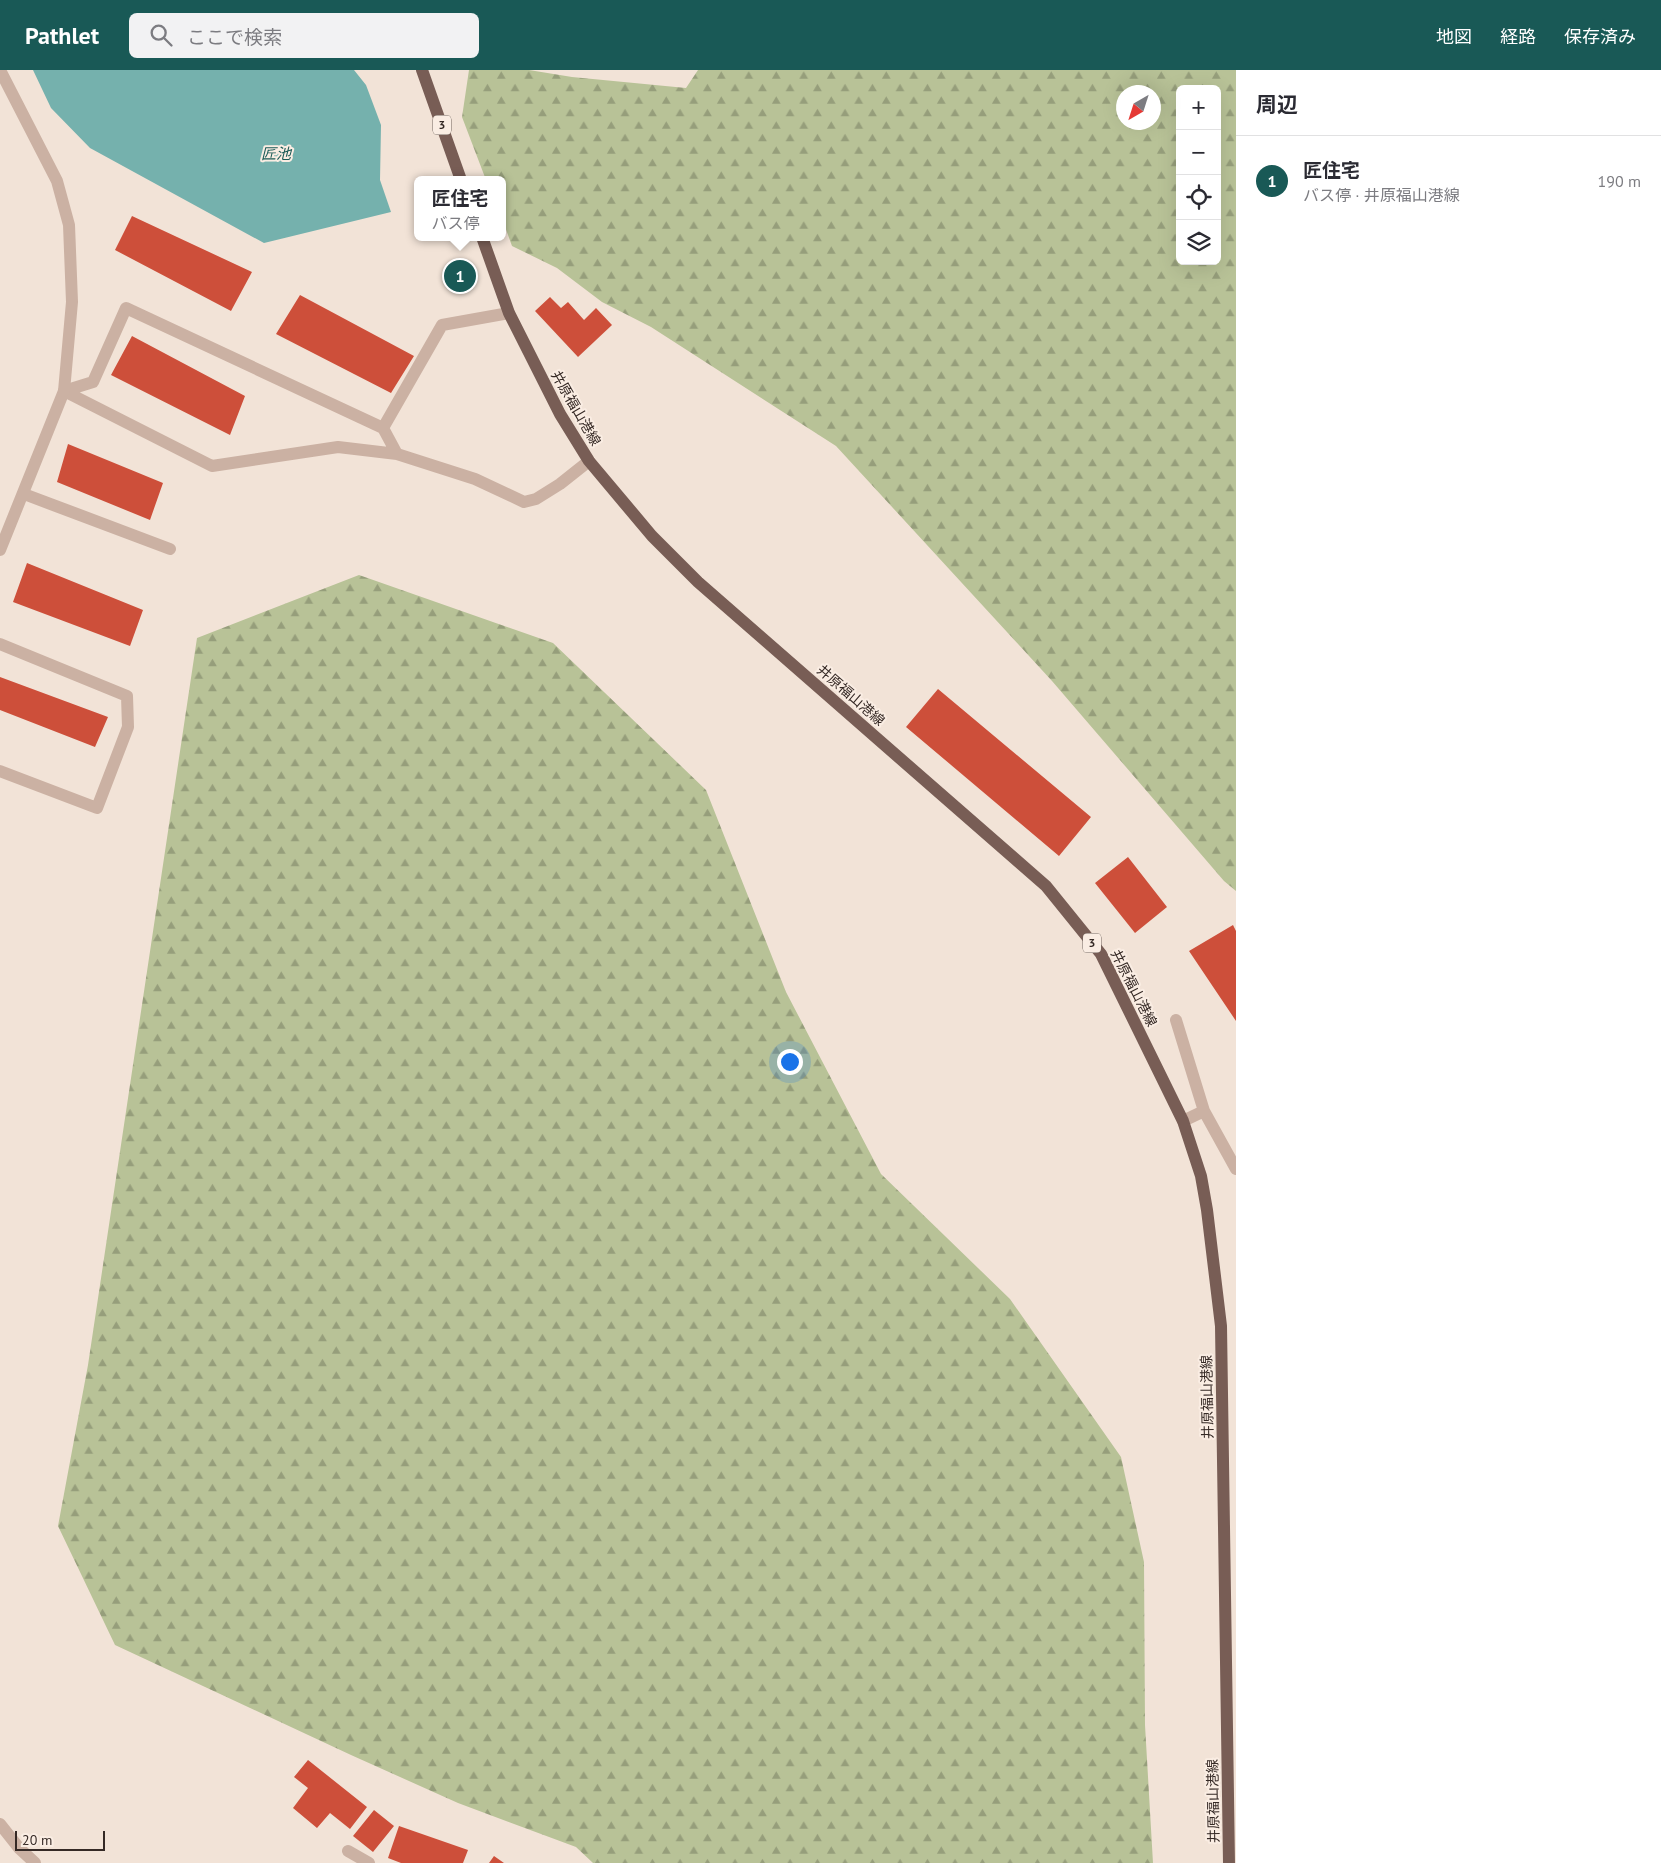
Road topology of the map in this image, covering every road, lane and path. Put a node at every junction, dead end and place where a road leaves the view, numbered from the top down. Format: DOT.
graph roads {
  1 [pos="0,70"];
  2 [pos="422,70"];
  3 [pos="460,176"];
  4 [pos="483,241"];
  5 [pos="509,313"];
  6 [pos="64,391"];
  7 [pos="382,428"];
  8 [pos="397,454"];
  9 [pos="589,461"];
  10 [pos="24,494"];
  11 [pos="0,550"];
  12 [pos="170,550"];
  13 [pos="0,644"];
  14 [pos="0,772"];
  15 [pos="1176,1020"];
  16 [pos="1204,1111"];
  17 [pos="1184,1121"];
  18 [pos="1236,1169"];
  19 [pos="0,1824"];
  20 [pos="348,1851"];
  21 [pos="35,1863"];
  22 [pos="369,1863"];
  23 [pos="1230,1863"];
  1 -- 6 [label="street"];
  2 -- 3 [label="main road, 3"];
  4 -- 5 [label="main road, 井原福山港線 / 3"];
  5 -- 7 [label="street"];
  5 -- 9 [label="main road, 井原福山港線 / 3"];
  6 -- 7 [label="street"];
  6 -- 8 [label="street"];
  6 -- 10 [label="street"];
  7 -- 8 [label="street"];
  8 -- 9 [label="street"];
  9 -- 17 [label="main road, 井原福山港線 / 3"];
  10 -- 11 [label="street"];
  10 -- 12 [label="street"];
  13 -- 14 [label="street"];
  15 -- 16 [label="street"];
  16 -- 17 [label="street"];
  16 -- 18 [label="street"];
  17 -- 23 [label="main road, 井原福山港線 / 3"];
  19 -- 21 [label="street"];
  20 -- 22 [label="street"];
}
